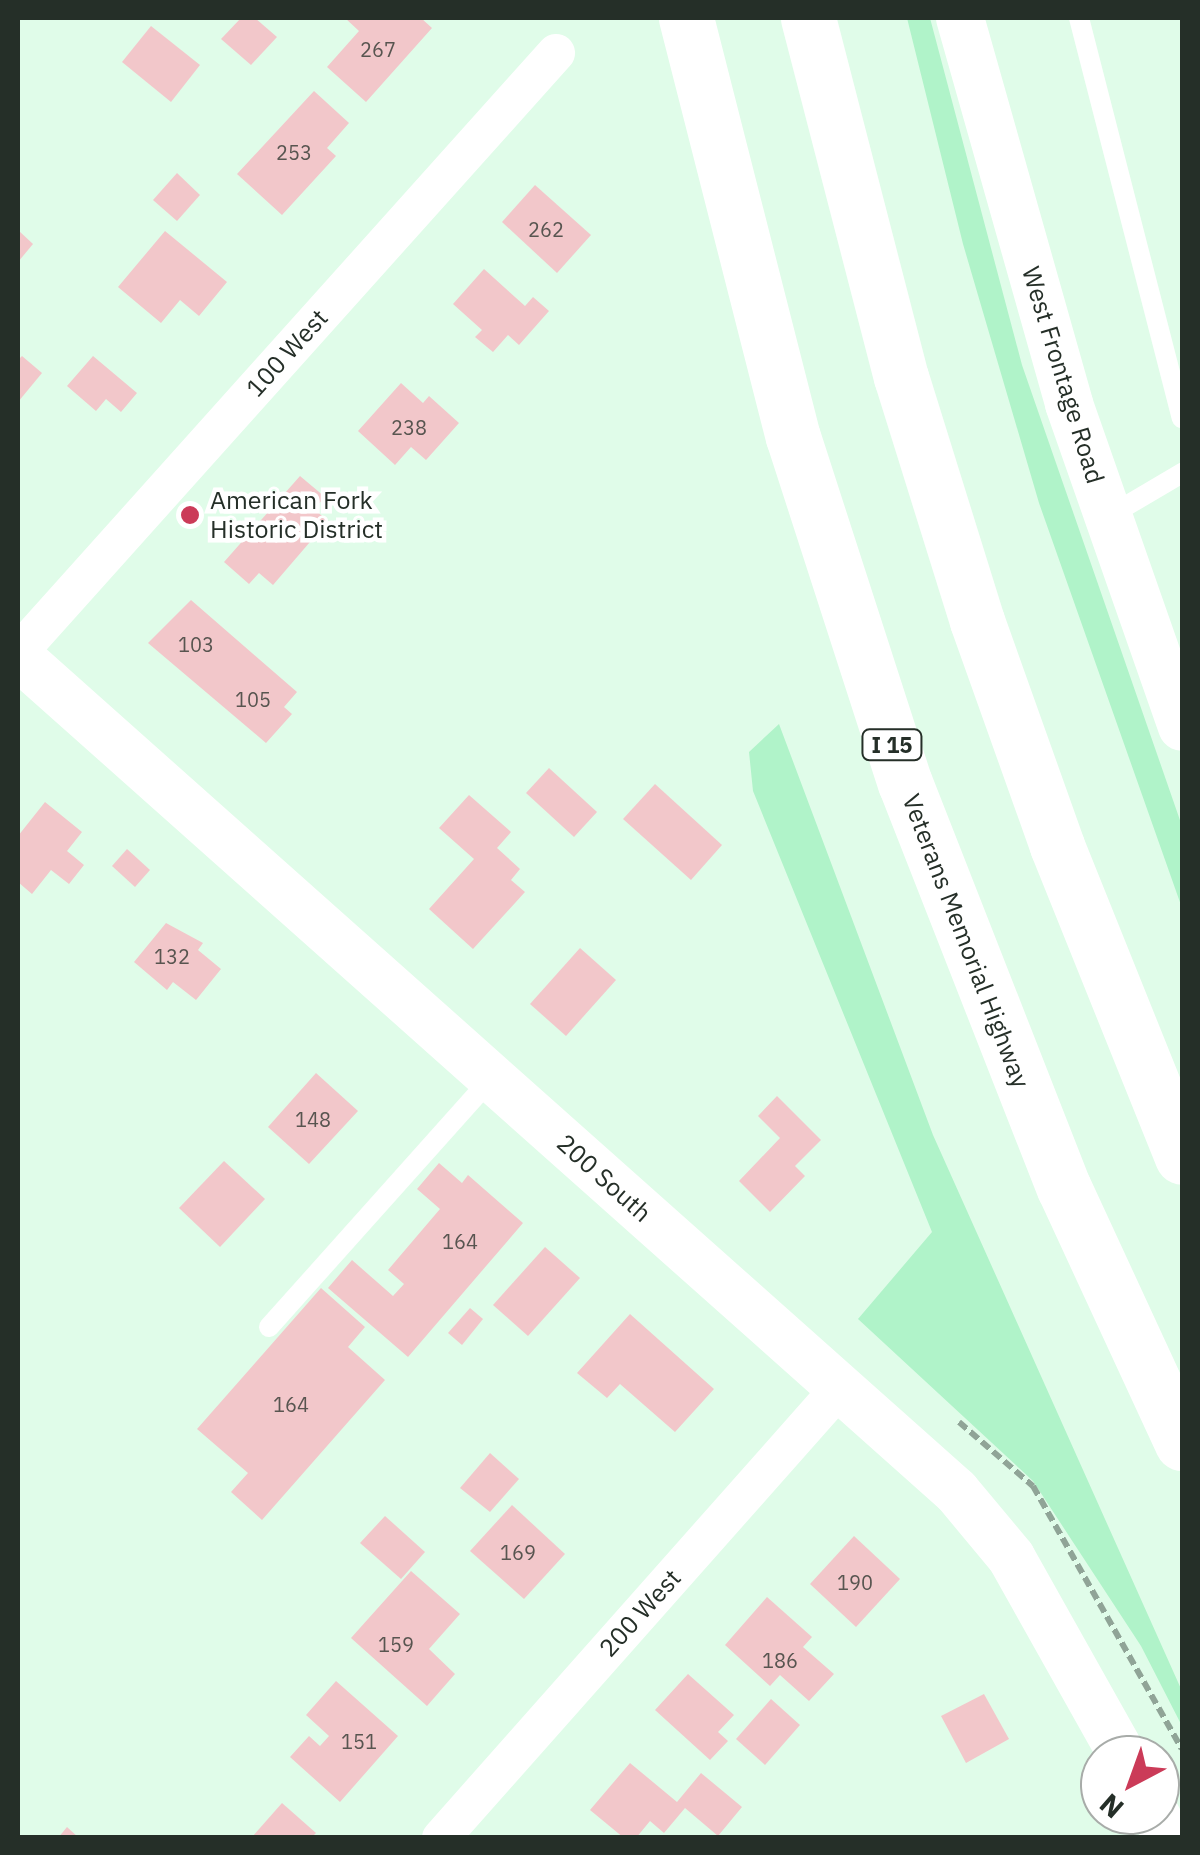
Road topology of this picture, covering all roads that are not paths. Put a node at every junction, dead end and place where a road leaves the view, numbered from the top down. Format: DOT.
graph roads {
  1 [pos="686,18"];
  2 [pos="808,18"];
  3 [pos="960,18"];
  4 [pos="1079,18"];
  5 [pos="556,53"];
  6 [pos="1182,418"];
  7 [pos="1182,473"];
  8 [pos="1107,516"];
  9 [pos="18,654"];
  10 [pos="1182,727"];
  11 [pos="492,1078"];
  12 [pos="1182,1157"];
  13 [pos="270,1328"];
  14 [pos="839,1388"];
  15 [pos="1182,1444"];
  16 [pos="1110,1735"];
  17 [pos="440,1838"];
  1 -- 15 [label="highway, Veterans Memorial Highway / I 15"];
  2 -- 12 [label="highway"];
  3 -- 8 [label="street, West Frontage Road"];
  4 -- 6 [label="lane"];
  5 -- 9 [label="street, 100 West"];
  7 -- 8 [label="lane"];
  8 -- 10 [label="street, West Frontage Road"];
  9 -- 11 [label="street, 200 South"];
  11 -- 13 [label="lane"];
  11 -- 14 [label="street, 200 South"];
  14 -- 16 [label="street, 200 South"];
  14 -- 17 [label="street, 200 West"];
}
